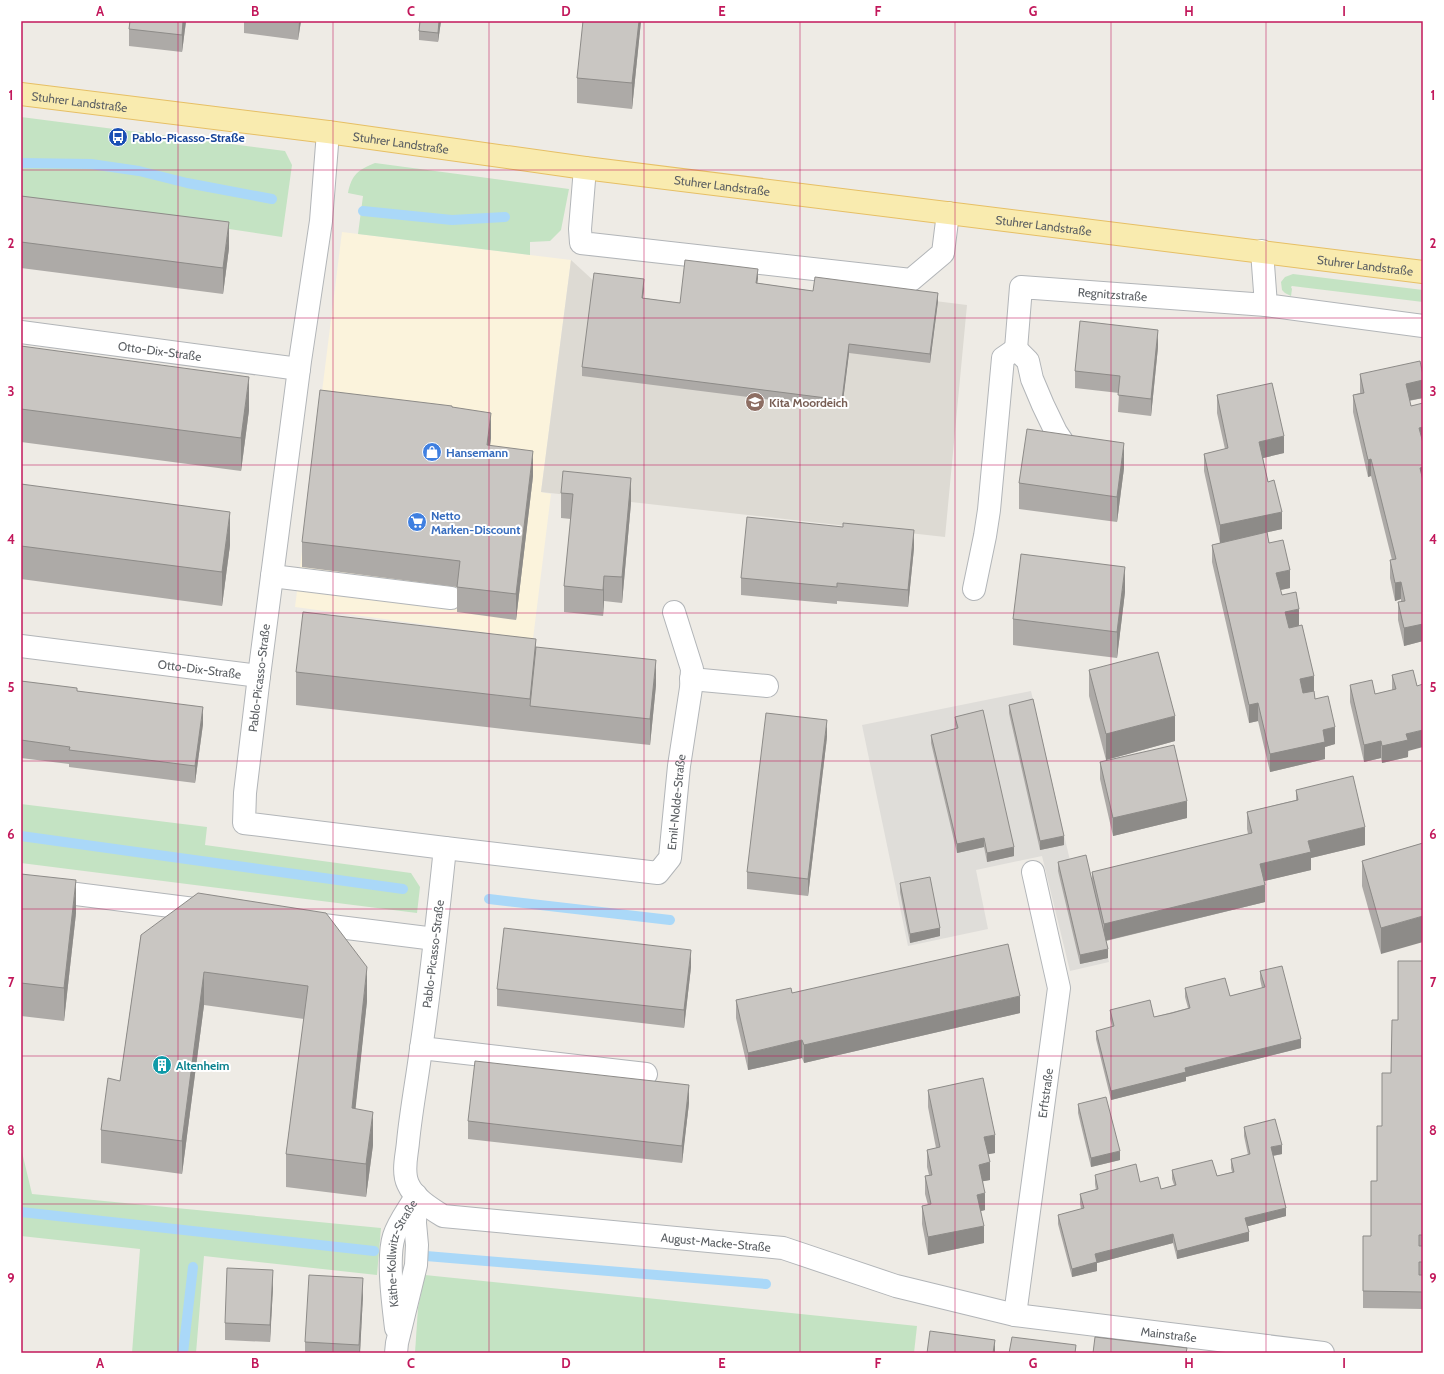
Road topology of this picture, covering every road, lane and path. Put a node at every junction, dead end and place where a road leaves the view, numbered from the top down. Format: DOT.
graph roads {
  1 [pos="21,94"];
  2 [pos="328,132"];
  3 [pos="586,168"];
  4 [pos="948,212"];
  5 [pos="1262,251"];
  6 [pos="1423,272"];
  7 [pos="1266,305"];
  8 [pos="1423,326"];
  9 [pos="21,332"];
  10 [pos="1016,349"];
  11 [pos="299,369"];
  12 [pos="1068,450"];
  13 [pos="272,576"];
  14 [pos="974,589"];
  15 [pos="451,598"];
  16 [pos="674,612"];
  17 [pos="21,646"];
  18 [pos="259,676"];
  19 [pos="692,678"];
  20 [pos="767,686"];
  21 [pos="445,848"];
  22 [pos="1033,872"];
  23 [pos="21,887"];
  24 [pos="232,914"];
  25 [pos="287,921"];
  26 [pos="435,940"];
  27 [pos="421,1048"];
  28 [pos="646,1074"];
  29 [pos="416,1195"];
  30 [pos="1015,1315"];
  31 [pos="396,1348"];
  32 [pos="1323,1353"];
  1 -- 2 [label="main road, Stuhrer Landstraße"];
  2 -- 3 [label="main road, Stuhrer Landstraße"];
  2 -- 11 [label="street, Pablo-Picasso-Straße"];
  3 -- 4 [label="main road, Stuhrer Landstraße"];
  3 -- 4 [label="street"];
  4 -- 5 [label="main road, Stuhrer Landstraße"];
  5 -- 6 [label="main road, Stuhrer Landstraße"];
  5 -- 7 [label="street"];
  7 -- 8 [label="street, Regnitzstraße"];
  7 -- 10 [label="street, Regnitzstraße"];
  9 -- 11 [label="street, Otto-Dix-Straße"];
  10 -- 12 [label="street"];
  10 -- 14 [label="street"];
  11 -- 13 [label="street, Pablo-Picasso-Straße"];
  13 -- 15 [label="street"];
  13 -- 18 [label="street, Pablo-Picasso-Straße"];
  16 -- 19 [label="street, Emil-Nolde-Straße"];
  17 -- 18 [label="street, Otto-Dix-Straße"];
  18 -- 21 [label="street, Pablo-Picasso-Straße"];
  19 -- 20 [label="street"];
  19 -- 21 [label="street, Emil-Nolde-Straße"];
  21 -- 26 [label="street, Pablo-Picasso-Straße"];
  22 -- 30 [label="street, Erftstraße"];
  23 -- 24 [label="street"];
  25 -- 26 [label="street"];
  26 -- 27 [label="street, Pablo-Picasso-Straße"];
  27 -- 28 [label="street"];
  27 -- 29 [label="street, Pablo-Picasso-Straße"];
  29 -- 30 [label="street, August-Macke-Straße"];
  29 -- 31 [label="street, Käthe-Kollwitz-Straße"];
  30 -- 32 [label="street, Mainstraße"];
}
